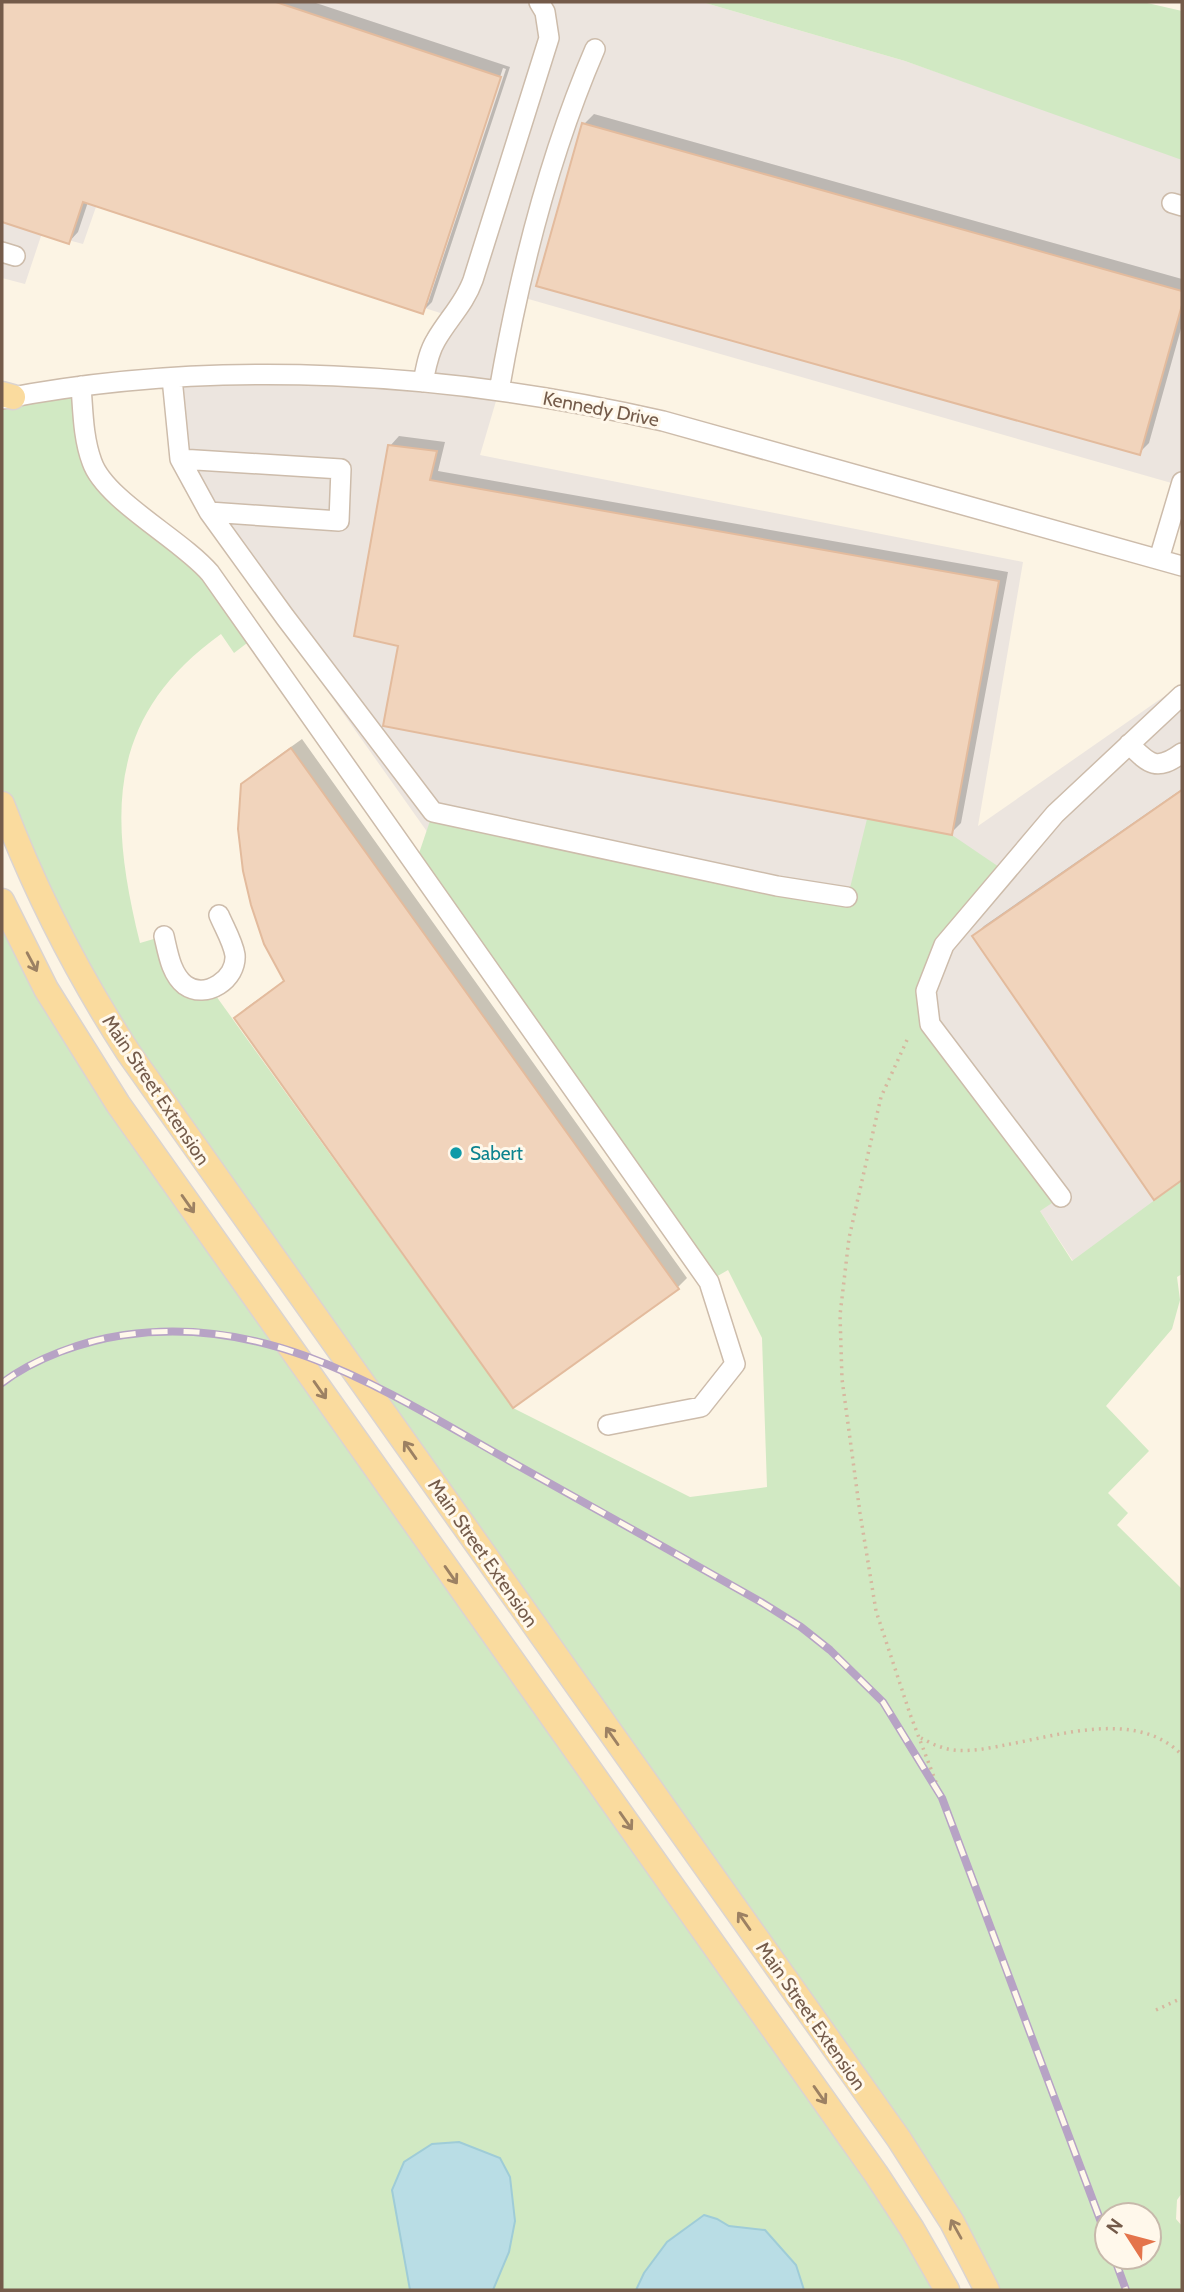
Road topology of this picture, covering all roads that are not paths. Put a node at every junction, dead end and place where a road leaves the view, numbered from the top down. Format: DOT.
graph roads {
  1 [pos="539,2"];
  2 [pos="595,49"];
  3 [pos="172,378"];
  4 [pos="423,382"];
  5 [pos="81,386"];
  6 [pos="499,391"];
  7 [pos="6,397"];
  8 [pos="180,459"];
  9 [pos="1182,482"];
  10 [pos="209,512"];
  11 [pos="1159,559"];
  12 [pos="1182,566"];
  13 [pos="1182,695"];
  14 [pos="1129,744"];
  15 [pos="1182,753"];
  16 [pos="2,804"];
  17 [pos="848,897"];
  18 [pos="2,901"];
  19 [pos="219,915"];
  20 [pos="164,936"];
  21 [pos="1060,1196"];
  22 [pos="608,1425"];
  23 [pos="947,2290"];
  24 [pos="987,2290"];
  1 -- 4 [label="street"];
  2 -- 6 [label="street"];
  3 -- 4 [label="street, Kennedy Drive"];
  3 -- 5 [label="street, Kennedy Drive"];
  3 -- 8 [label="street"];
  4 -- 6 [label="street, Kennedy Drive"];
  5 -- 7 [label="street, Kennedy Drive"];
  5 -- 22 [label="street"];
  6 -- 11 [label="street, Kennedy Drive"];
  8 -- 10 [label="street"];
  8 -- 10 [label="street"];
  9 -- 11 [label="street"];
  10 -- 17 [label="street"];
  11 -- 12 [label="street, Kennedy Drive"];
  13 -- 14 [label="street"];
  14 -- 15 [label="street"];
  14 -- 21 [label="street"];
  24 -- 16 [label="main road, Main Street Extension, one-way"];
  18 -- 23 [label="main road, Main Street Extension, one-way"];
  19 -- 20 [label="street"];
}
